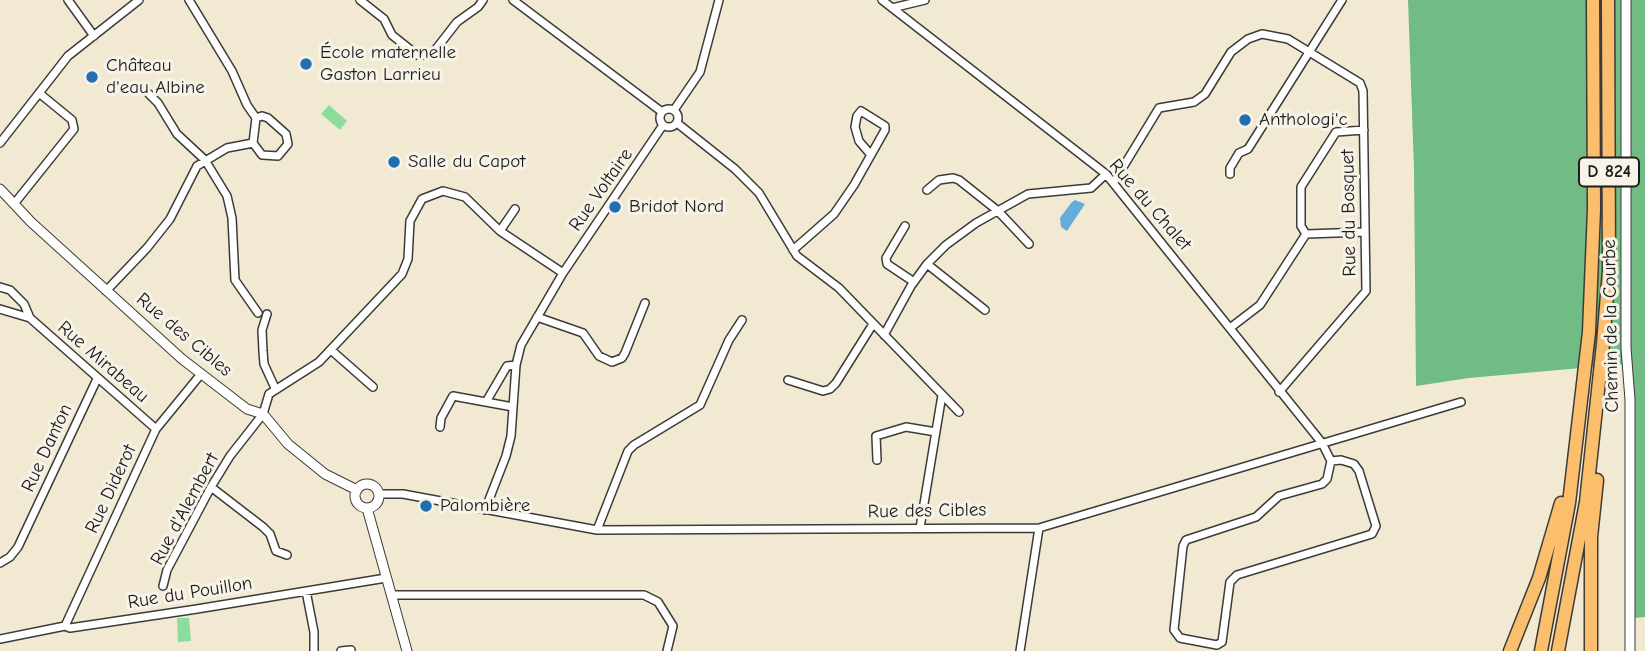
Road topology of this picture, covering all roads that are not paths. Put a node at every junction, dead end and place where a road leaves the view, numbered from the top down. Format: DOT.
graph roads {
  1 [pos="68,0"];
  2 [pos="139,0"];
  3 [pos="189,0"];
  4 [pos="360,0"];
  5 [pos="483,0"];
  6 [pos="513,0"];
  7 [pos="719,0"];
  8 [pos="882,0"];
  9 [pos="925,0"];
  10 [pos="1342,0"];
  11 [pos="1592,0"];
  12 [pos="1608,0"];
  13 [pos="1626,0"];
  14 [pos="892,8"];
  15 [pos="94,36"];
  16 [pos="1310,51"];
  17 [pos="39,93"];
  18 [pos="149,94"];
  19 [pos="674,110"];
  20 [pos="662,112"];
  21 [pos="256,118"];
  22 [pos="677,123"];
  23 [pos="663,125"];
  24 [pos="1364,130"];
  25 [pos="253,143"];
  26 [pos="0,144"];
  27 [pos="871,155"];
  28 [pos="205,160"];
  29 [pos="1106,174"];
  30 [pos="1230,174"];
  31 [pos="1114,182"];
  32 [pos="0,189"];
  33 [pos="927,190"];
  34 [pos="14,204"];
  35 [pos="515,209"];
  36 [pos="998,211"];
  37 [pos="905,226"];
  38 [pos="499,231"];
  39 [pos="1365,232"];
  40 [pos="1306,234"];
  41 [pos="1029,244"];
  42 [pos="793,250"];
  43 [pos="927,264"];
  44 [pos="1609,270"];
  45 [pos="563,273"];
  46 [pos="914,282"];
  47 [pos="0,287"];
  48 [pos="106,291"];
  49 [pos="646,303"];
  50 [pos="0,309"];
  51 [pos="985,310"];
  52 [pos="258,313"];
  53 [pos="267,314"];
  54 [pos="537,317"];
  55 [pos="30,318"];
  56 [pos="742,320"];
  57 [pos="873,324"];
  58 [pos="1230,328"];
  59 [pos="884,335"];
  60 [pos="1588,337"];
  61 [pos="331,350"];
  62 [pos="516,365"];
  63 [pos="201,374"];
  64 [pos="97,379"];
  65 [pos="788,380"];
  66 [pos="373,387"];
  67 [pos="275,388"];
  68 [pos="1279,391"];
  69 [pos="942,395"];
  70 [pos="486,402"];
  71 [pos="1461,402"];
  72 [pos="513,407"];
  73 [pos="959,412"];
  74 [pos="263,414"];
  75 [pos="440,427"];
  76 [pos="156,429"];
  77 [pos="936,432"];
  78 [pos="1322,443"];
  79 [pos="877,460"];
  80 [pos="1331,461"];
  81 [pos="211,487"];
  82 [pos="357,489"];
  83 [pos="379,494"];
  84 [pos="367,508"];
  85 [pos="485,510"];
  86 [pos="919,528"];
  87 [pos="1038,528"];
  88 [pos="597,530"];
  89 [pos="287,555"];
  90 [pos="0,563"];
  91 [pos="386,578"];
  92 [pos="163,586"];
  93 [pos="306,591"];
  94 [pos="392,595"];
  95 [pos="65,626"];
  96 [pos="0,639"];
  97 [pos="351,650"];
  98 [pos="314,651"];
  99 [pos="341,651"];
  100 [pos="407,651"];
  101 [pos="667,651"];
  102 [pos="1020,651"];
  103 [pos="1510,651"];
  104 [pos="1541,651"];
  105 [pos="1558,651"];
  106 [pos="1591,651"];
  107 [pos="1630,651"];
  1 -- 15 [label="street"];
  2 -- 15 [label="street"];
  3 -- 21 [label="street"];
  4 -- 5 [label="street"];
  6 -- 20 [label="street"];
  7 -- 19 [label="street"];
  8 -- 14 [label="street, Rue du Chalet"];
  9 -- 14 [label="street"];
  10 -- 16 [label="street"];
  11 -- 60 [label="highway, D 824"];
  12 -- 44 [label="highway, D 824"];
  13 -- 107 [label="street, Chemin de la Courbe"];
  14 -- 29 [label="street, Rue du Chalet"];
  15 -- 17 [label="street"];
  16 -- 24 [label="street, Rue du Bosquet"];
  16 -- 30 [label="street"];
  16 -- 31 [label="street, Rue du Bosquet"];
  17 -- 26 [label="street"];
  17 -- 34 [label="street"];
  18 -- 28 [label="street"];
  19 -- 20 [label="street"];
  19 -- 22 [label="street"];
  20 -- 23 [label="street"];
  21 -- 25 [label="street"];
  21 -- 25 [label="street"];
  22 -- 23 [label="street"];
  22 -- 42 [label="street"];
  23 -- 45 [label="street, Rue Voltaire"];
  24 -- 39 [label="street, Rue du Bosquet"];
  24 -- 40 [label="street"];
  25 -- 28 [label="street"];
  27 -- 27 [label="street"];
  27 -- 42 [label="street"];
  28 -- 48 [label="street"];
  28 -- 52 [label="street"];
  29 -- 31 [label="street, Rue du Chalet"];
  29 -- 36 [label="street"];
  31 -- 58 [label="street, Rue du Chalet"];
  32 -- 34 [label="street, Rue des Cibles"];
  33 -- 36 [label="street"];
  34 -- 48 [label="street, Rue des Cibles"];
  35 -- 38 [label="street"];
  36 -- 41 [label="street"];
  36 -- 43 [label="street"];
  37 -- 46 [label="street"];
  38 -- 45 [label="street"];
  38 -- 61 [label="street"];
  39 -- 40 [label="street"];
  39 -- 68 [label="street, Rue du Bosquet"];
  40 -- 58 [label="street"];
  42 -- 57 [label="street"];
  43 -- 46 [label="street"];
  43 -- 51 [label="street"];
  44 -- 105 [label="highway, D 824"];
  44 -- 106 [label="highway"];
  45 -- 54 [label="street, Rue Voltaire"];
  46 -- 59 [label="street"];
  47 -- 55 [label="street, Rue Mirabeau"];
  48 -- 63 [label="street, Rue des Cibles"];
  49 -- 54 [label="street"];
  50 -- 55 [label="street, Rue Mirabeau"];
  53 -- 67 [label="street"];
  54 -- 62 [label="street, Rue Voltaire"];
  55 -- 64 [label="street, Rue Mirabeau"];
  56 -- 88 [label="street"];
  57 -- 59 [label="street"];
  57 -- 65 [label="street"];
  58 -- 68 [label="street, Rue du Chalet"];
  59 -- 69 [label="street"];
  60 -- 103 [label="highway"];
  60 -- 104 [label="highway, D 824"];
  61 -- 66 [label="street"];
  61 -- 67 [label="street"];
  62 -- 70 [label="street, Rue Voltaire"];
  62 -- 72 [label="street, Rue Voltaire"];
  63 -- 74 [label="street, Rue des Cibles"];
  63 -- 76 [label="street, Rue Diderot"];
  64 -- 76 [label="street, Rue Mirabeau"];
  64 -- 90 [label="street, Rue Danton"];
  67 -- 74 [label="street, Rue d'Alembert"];
  68 -- 78 [label="street, Rue du Chalet"];
  69 -- 73 [label="street"];
  69 -- 77 [label="street"];
  70 -- 72 [label="street"];
  70 -- 75 [label="street"];
  71 -- 78 [label="street, Rue des Cibles"];
  72 -- 85 [label="street, Rue Voltaire"];
  74 -- 81 [label="street, Rue d'Alembert"];
  74 -- 82 [label="street, Rue des Cibles"];
  76 -- 95 [label="street, Rue Diderot"];
  77 -- 79 [label="street"];
  77 -- 86 [label="street"];
  78 -- 80 [label="street, Rue du Chalet"];
  78 -- 87 [label="street, Rue des Cibles"];
  80 -- 80 [label="street"];
  81 -- 89 [label="street"];
  81 -- 92 [label="street, Rue d'Alembert"];
  82 -- 83 [label="street"];
  82 -- 84 [label="street"];
  83 -- 84 [label="street"];
  83 -- 85 [label="street, Rue des Cibles"];
  84 -- 91 [label="street"];
  85 -- 88 [label="street, Rue des Cibles"];
  86 -- 87 [label="street, Rue des Cibles"];
  86 -- 88 [label="street, Rue des Cibles"];
  87 -- 102 [label="street"];
  91 -- 93 [label="street, Rue du Pouillon"];
  91 -- 94 [label="street"];
  93 -- 95 [label="street, Rue du Pouillon"];
  93 -- 98 [label="street"];
  94 -- 100 [label="street"];
  94 -- 101 [label="street"];
  95 -- 96 [label="street, Rue du Pouillon"];
  97 -- 99 [label="street"];
}
